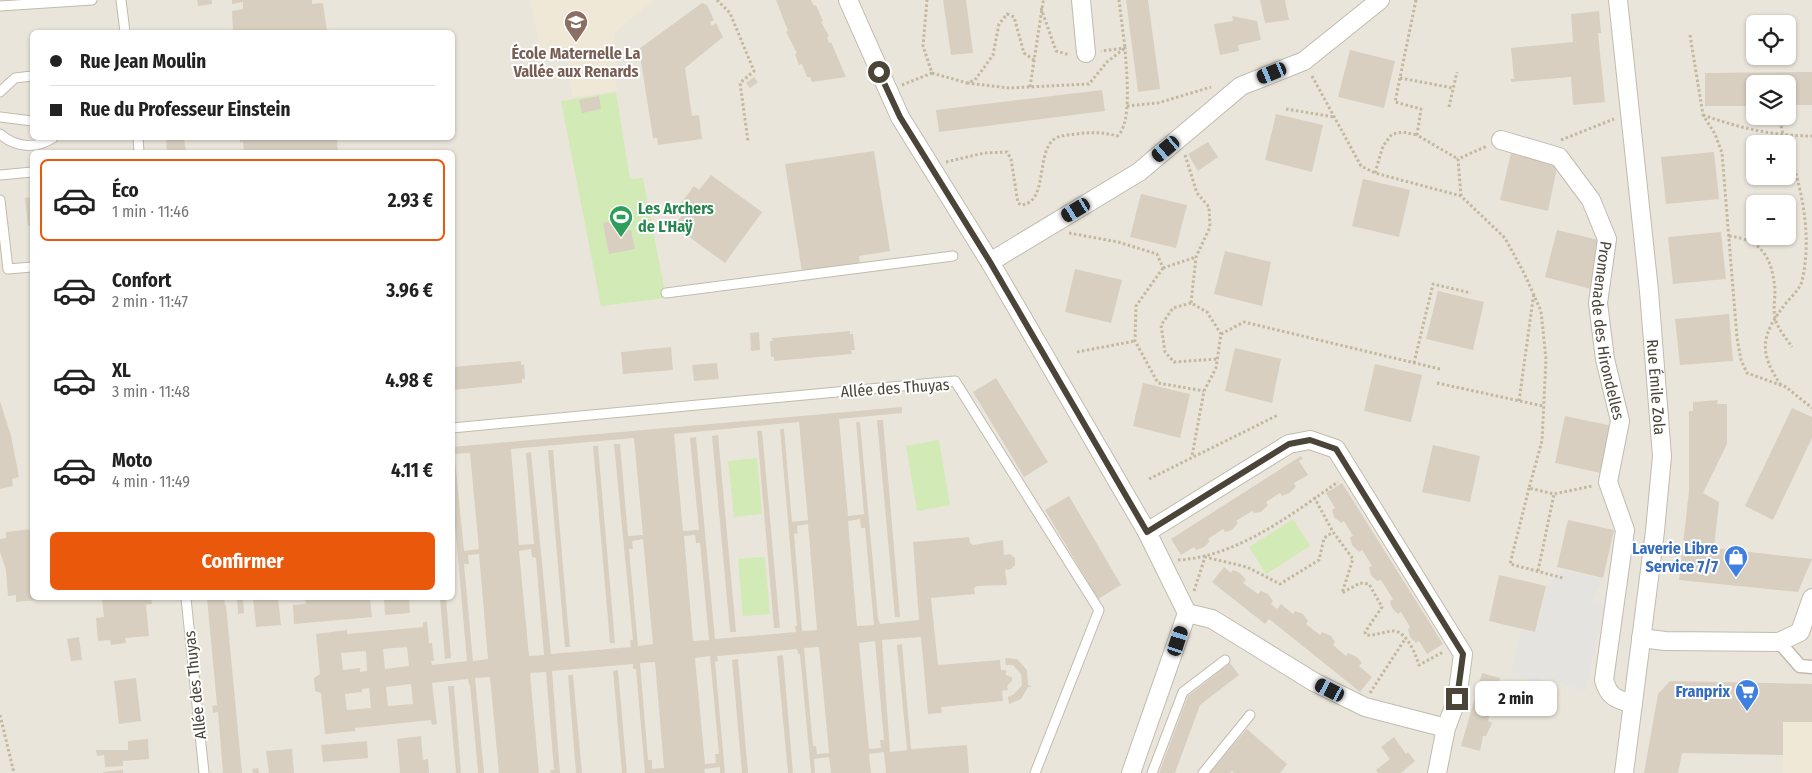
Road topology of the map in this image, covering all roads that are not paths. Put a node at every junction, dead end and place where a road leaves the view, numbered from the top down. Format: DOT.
graph roads {
  1 [pos="92,0"];
  2 [pos="121,0"];
  3 [pos="848,0"];
  4 [pos="1081,0"];
  5 [pos="1380,0"];
  6 [pos="1618,0"];
  7 [pos="0,6"];
  8 [pos="125,30"];
  9 [pos="1086,53"];
  10 [pos="30,76"];
  11 [pos="0,92"];
  12 [pos="0,117"];
  13 [pos="30,121"];
  14 [pos="0,134"];
  15 [pos="49,140"];
  16 [pos="1501,140"];
  17 [pos="30,172"];
  18 [pos="0,175"];
  19 [pos="0,200"];
  20 [pos="953,256"];
  21 [pos="990,262"];
  22 [pos="30,267"];
  23 [pos="666,293"];
  24 [pos="455,428"];
  25 [pos="1147,532"];
  26 [pos="1812,598"];
  27 [pos="186,600"];
  28 [pos="1187,613"];
  29 [pos="1641,638"];
  30 [pos="1779,642"];
  31 [pos="1225,660"];
  32 [pos="1812,667"];
  33 [pos="1633,704"];
  34 [pos="1250,715"];
  35 [pos="1446,728"];
  36 [pos="204,773"];
  37 [pos="1035,773"];
  38 [pos="1131,773"];
  39 [pos="1152,773"];
  40 [pos="1203,773"];
  41 [pos="1437,773"];
  42 [pos="1624,773"];
  1 -- 7 [label="lane"];
  2 -- 8 [label="lane"];
  3 -- 21 [label="street"];
  4 -- 9 [label="street"];
  5 -- 21 [label="street"];
  6 -- 29 [label="street, Rue Émile Zola"];
  10 -- 11 [label="lane"];
  12 -- 13 [label="lane"];
  14 -- 15 [label="lane"];
  16 -- 33 [label="street, Promenade des Hirondelles"];
  17 -- 18 [label="lane"];
  19 -- 22 [label="lane"];
  20 -- 23 [label="lane"];
  21 -- 25 [label="street"];
  24 -- 37 [label="lane, Allée des Thuyas"];
  25 -- 28 [label="street"];
  25 -- 35 [label="street"];
  26 -- 30 [label="street"];
  27 -- 36 [label="lane, Allée des Thuyas"];
  28 -- 35 [label="street"];
  28 -- 38 [label="street"];
  29 -- 30 [label="street"];
  29 -- 33 [label="street, Rue Émile Zola"];
  30 -- 32 [label="street"];
  31 -- 39 [label="lane"];
  33 -- 42 [label="street, Rue Émile Zola"];
  34 -- 40 [label="lane"];
  35 -- 41 [label="street"];
}
